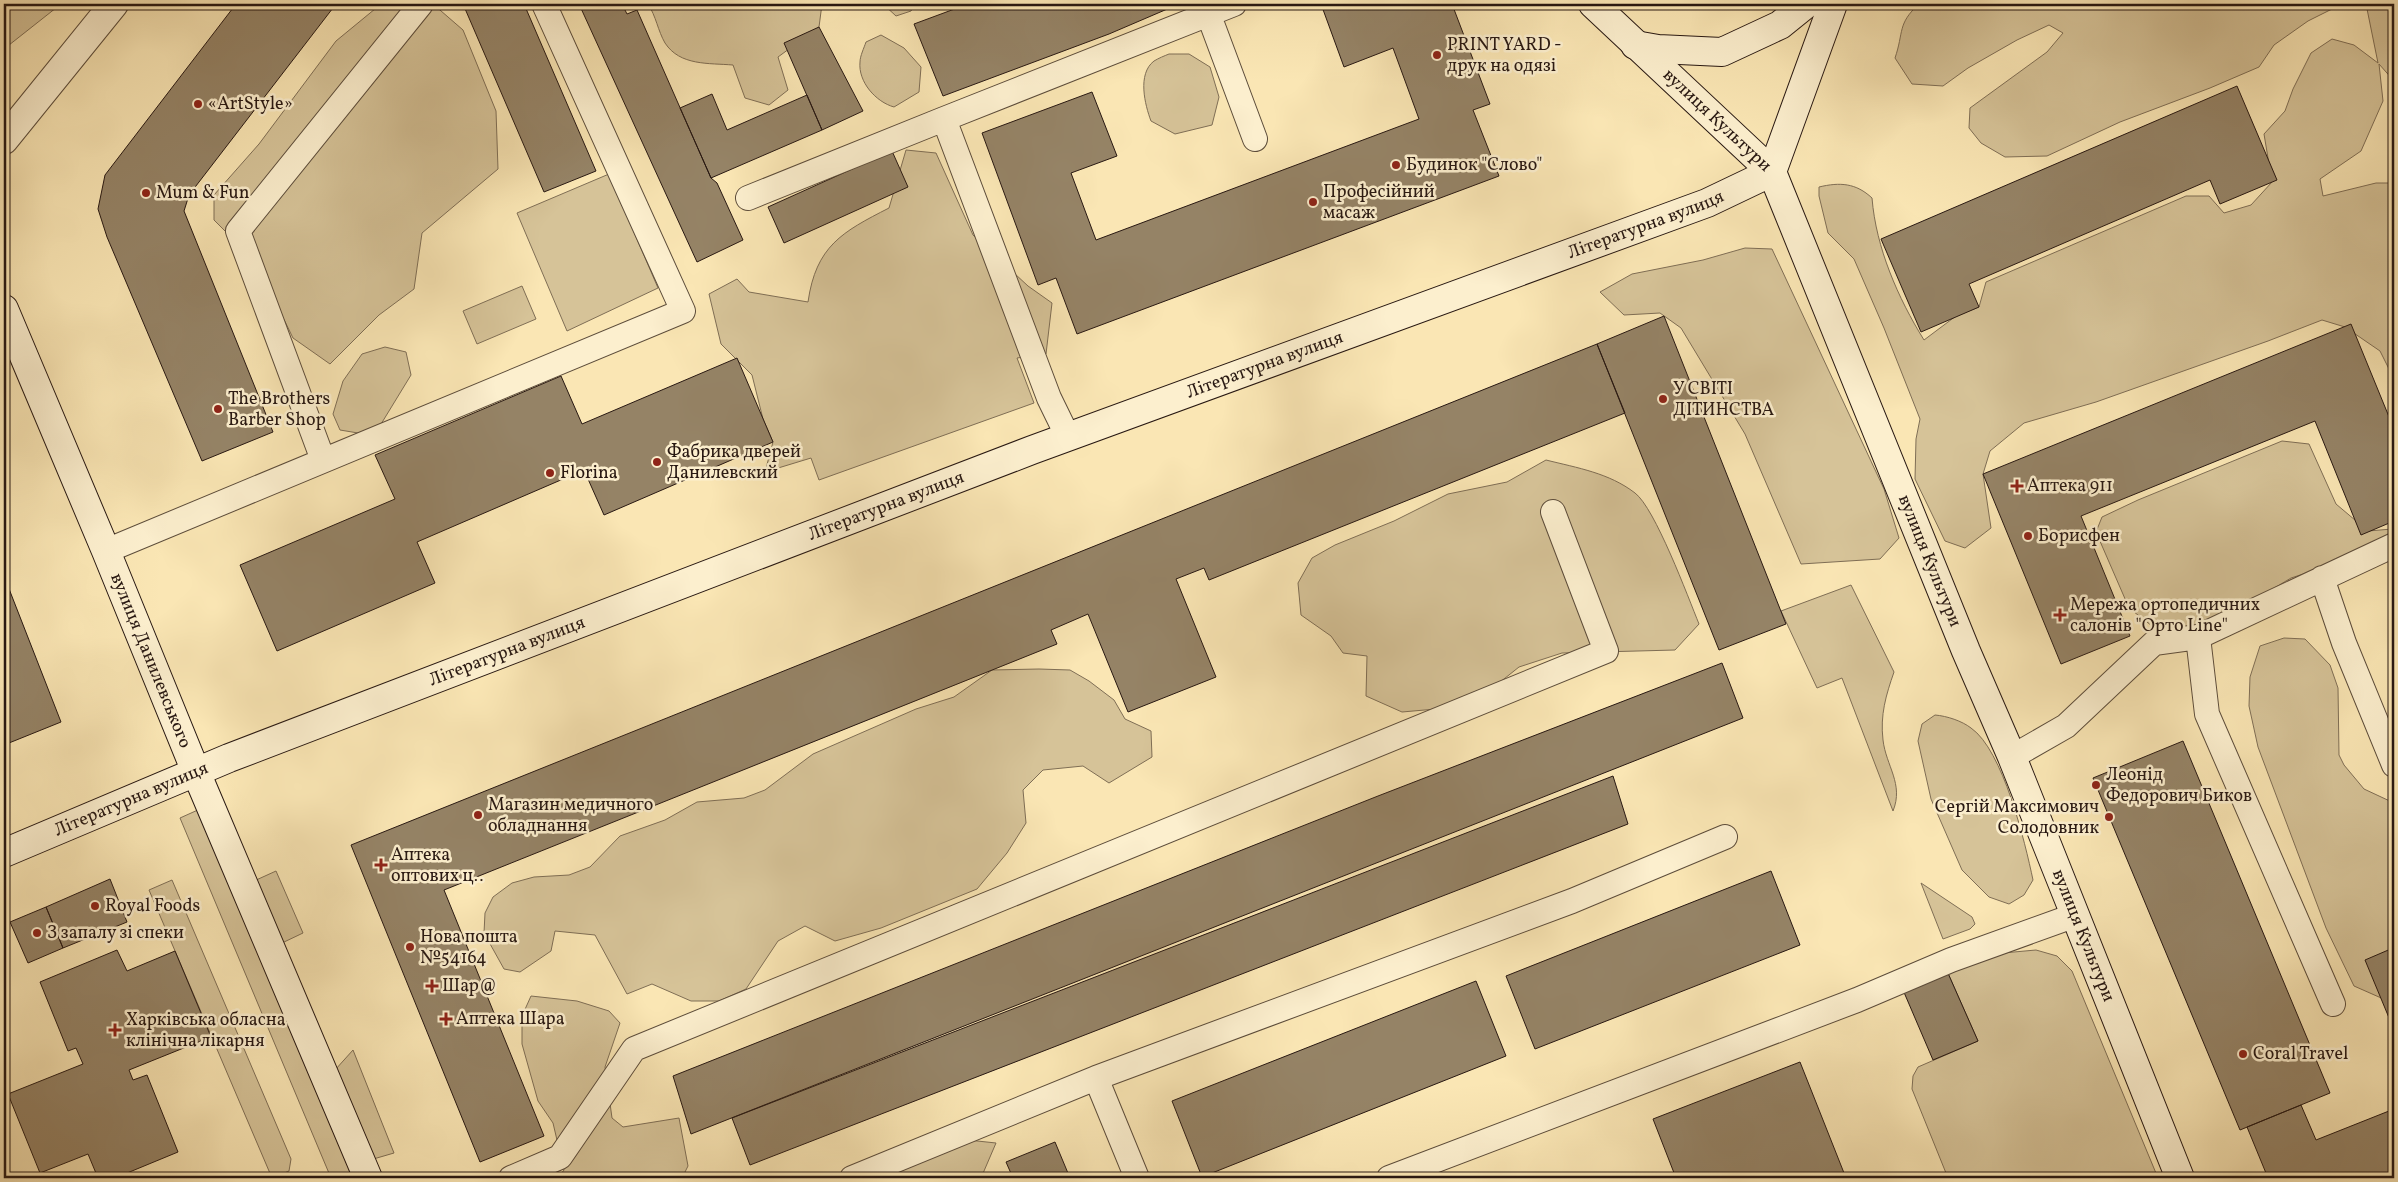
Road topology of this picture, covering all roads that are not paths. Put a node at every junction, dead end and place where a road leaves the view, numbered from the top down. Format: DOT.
graph roads {
  1 [pos="114,4"];
  2 [pos="421,4"];
  3 [pos="544,4"];
  4 [pos="1234,4"];
  5 [pos="1593,4"];
  6 [pos="1806,4"];
  7 [pos="1833,4"];
  8 [pos="1208,14"];
  9 [pos="1635,45"];
  10 [pos="944,119"];
  11 [pos="1255,138"];
  12 [pos="4,140"];
  13 [pos="1772,172"];
  14 [pos="748,198"];
  15 [pos="4,309"];
  16 [pos="1068,438"];
  17 [pos="324,460"];
  18 [pos="1553,512"];
  19 [pos="2394,545"];
  20 [pos="106,551"];
  21 [pos="2322,578"];
  22 [pos="2198,637"];
  23 [pos="2012,757"];
  24 [pos="2394,765"];
  25 [pos="196,772"];
  26 [pos="1725,837"];
  27 [pos="4,853"];
  28 [pos="2073,916"];
  29 [pos="2333,1004"];
  30 [pos="1096,1078"];
  31 [pos="368,1178"];
  32 [pos="511,1178"];
  33 [pos="852,1178"];
  34 [pos="1137,1178"];
  35 [pos="1389,1178"];
  36 [pos="2180,1178"];
  1 -- 12 [label="street"];
  2 -- 17 [label="lane"];
  3 -- 17 [label="lane"];
  4 -- 8 [label="lane"];
  5 -- 9 [label="street, вулиця Культури"];
  6 -- 9 [label="street"];
  7 -- 13 [label="street"];
  8 -- 10 [label="lane"];
  8 -- 11 [label="lane"];
  9 -- 13 [label="street, вулиця Культури"];
  10 -- 14 [label="lane"];
  10 -- 16 [label="lane"];
  13 -- 16 [label="street, Літературна вулиця"];
  13 -- 23 [label="street, вулиця Культури"];
  15 -- 20 [label="street, вулиця Данилевського"];
  16 -- 25 [label="street, Літературна вулиця"];
  17 -- 20 [label="lane"];
  18 -- 32 [label="lane"];
  19 -- 21 [label="lane"];
  20 -- 25 [label="street, вулиця Данилевського"];
  21 -- 22 [label="lane"];
  21 -- 24 [label="lane"];
  22 -- 23 [label="lane"];
  22 -- 29 [label="lane"];
  23 -- 28 [label="street, вулиця Культури"];
  25 -- 27 [label="street, Літературна вулиця"];
  25 -- 31 [label="street, вулиця Данилевського"];
  26 -- 30 [label="lane"];
  28 -- 35 [label="lane"];
  28 -- 36 [label="street, вулиця Культури"];
  30 -- 33 [label="lane"];
  30 -- 34 [label="lane"];
}
